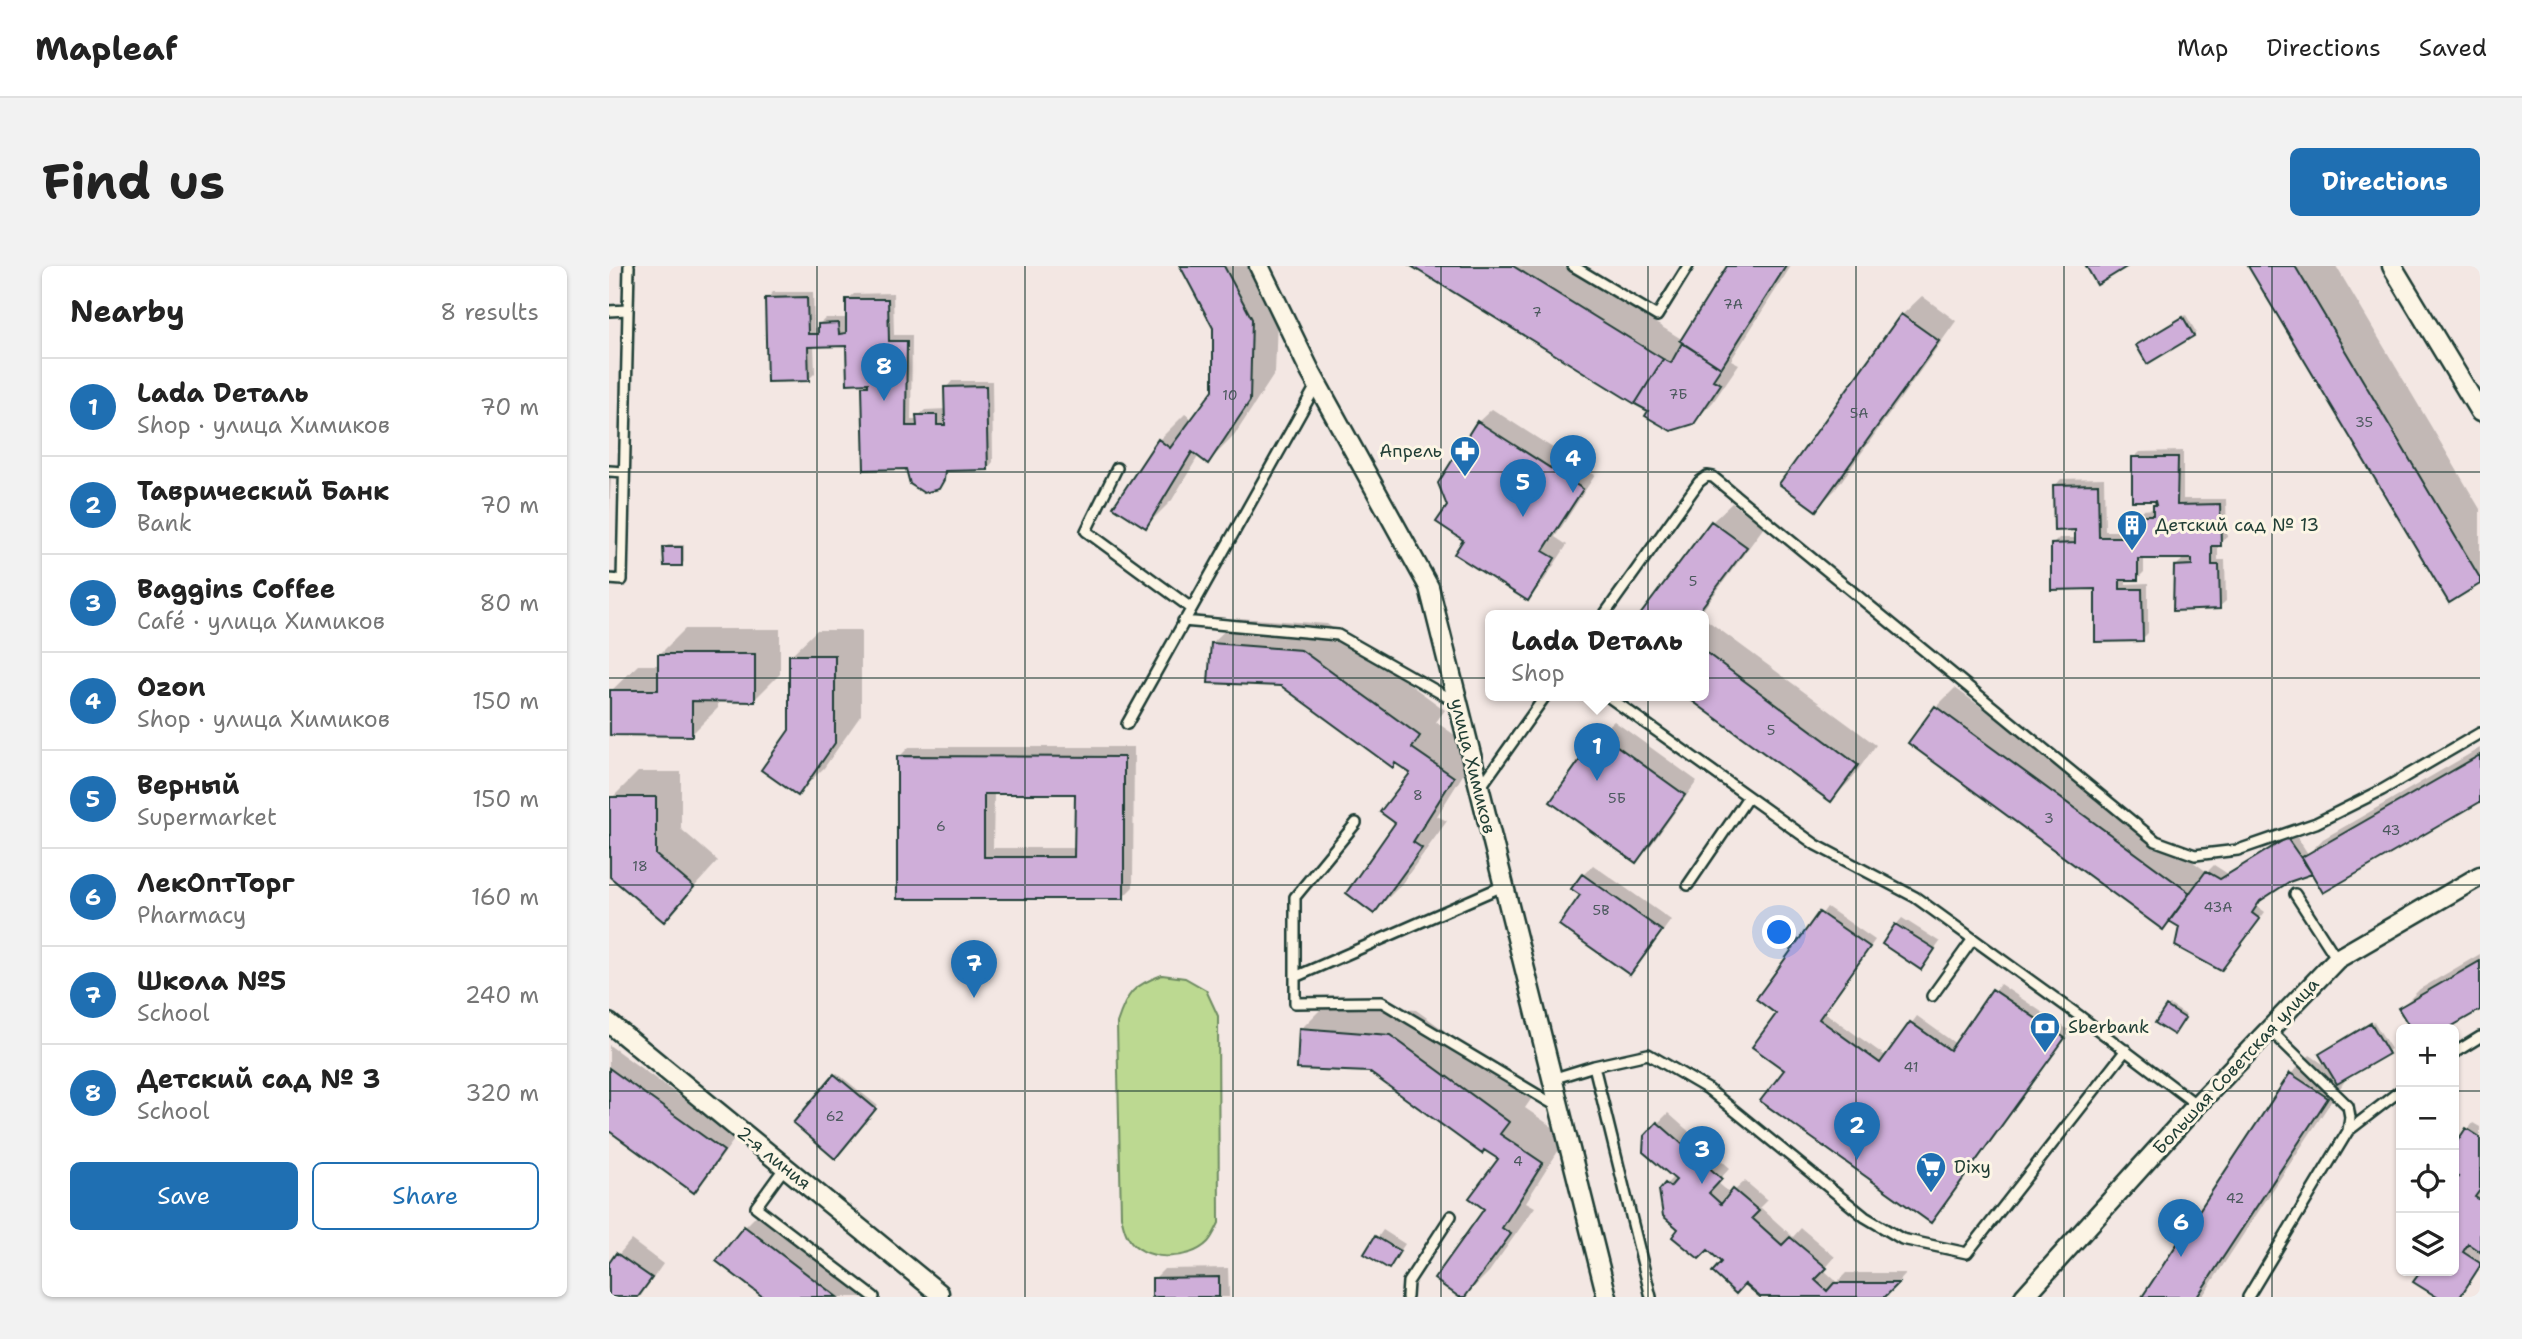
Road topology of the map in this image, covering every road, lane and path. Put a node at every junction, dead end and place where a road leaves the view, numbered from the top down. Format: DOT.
graph roads {
  1 [pos="629,266"];
  2 [pos="1259,266"];
  3 [pos="1573,266"];
  4 [pos="1688,266"];
  5 [pos="2392,266"];
  6 [pos="627,310"];
  7 [pos="609,311"];
  8 [pos="1317,384"];
  9 [pos="2480,412"];
  10 [pos="1117,468"];
  11 [pos="609,471"];
  12 [pos="624,472"];
  13 [pos="609,579"];
  14 [pos="1191,608"];
  15 [pos="1608,610"];
  16 [pos="1183,621"];
  17 [pos="1542,701"];
  18 [pos="1614,701"];
  19 [pos="1458,703"];
  20 [pos="1127,724"];
  21 [pos="2480,733"];
  22 [pos="1479,789"];
  23 [pos="1748,797"];
  24 [pos="1356,823"];
  25 [pos="2480,876"];
  26 [pos="1688,885"];
  27 [pos="1503,886"];
  28 [pos="2295,894"];
  29 [pos="1973,939"];
  30 [pos="2337,959"];
  31 [pos="1295,977"];
  32 [pos="1932,996"];
  33 [pos="609,1023"];
  34 [pos="2269,1029"];
  35 [pos="2480,1037"];
  36 [pos="2126,1050"];
  37 [pos="2459,1050"];
  38 [pos="1594,1066"];
  39 [pos="1552,1079"];
  40 [pos="2396,1094"];
  41 [pos="2197,1105"];
  42 [pos="1559,1108"];
  43 [pos="2348,1131"];
  44 [pos="785,1167"];
  45 [pos="1451,1216"];
  46 [pos="940,1296"];
  47 [pos="874,1297"];
  48 [pos="1407,1297"];
  49 [pos="1607,1297"];
  50 [pos="1651,1297"];
  51 [pos="2024,1297"];
  52 [pos="2248,1297"];
  1 -- 6 [label="lane"];
  2 -- 8 [label="street, улица Химиков"];
  3 -- 4 [label="lane"];
  5 -- 9 [label="street"];
  6 -- 7 [label="lane"];
  6 -- 12 [label="lane"];
  8 -- 14 [label="lane"];
  8 -- 19 [label="street, улица Химиков"];
  10 -- 14 [label="lane"];
  11 -- 12 [label="lane"];
  12 -- 13 [label="lane"];
  14 -- 16 [label="lane"];
  15 -- 21 [label="lane"];
  16 -- 19 [label="lane"];
  16 -- 20 [label="lane"];
  17 -- 22 [label="lane"];
  18 -- 23 [label="lane"];
  19 -- 22 [label="street, улица Химиков"];
  22 -- 27 [label="street, улица Химиков"];
  23 -- 26 [label="lane"];
  23 -- 29 [label="lane"];
  24 -- 31 [label="lane"];
  25 -- 30 [label="street, Большая Советская улица"];
  27 -- 31 [label="lane"];
  27 -- 39 [label="street, улица Химиков"];
  28 -- 30 [label="lane"];
  29 -- 32 [label="lane"];
  29 -- 36 [label="lane"];
  30 -- 34 [label="street, Большая Советская улица"];
  31 -- 42 [label="lane"];
  33 -- 44 [label="street, 2-я линия"];
  34 -- 41 [label="street, Большая Советская улица"];
  34 -- 43 [label="lane"];
  35 -- 37 [label="lane"];
  36 -- 38 [label="lane"];
  36 -- 41 [label="lane"];
  38 -- 39 [label="lane"];
  38 -- 50 [label="lane"];
  39 -- 42 [label="street, улица Химиков"];
  40 -- 43 [label="lane"];
  41 -- 51 [label="street, Большая Советская улица"];
  42 -- 49 [label="street, улица Химиков"];
  43 -- 52 [label="lane"];
  44 -- 46 [label="street, 2-я линия"];
  44 -- 47 [label="lane"];
  45 -- 48 [label="lane"];
}
